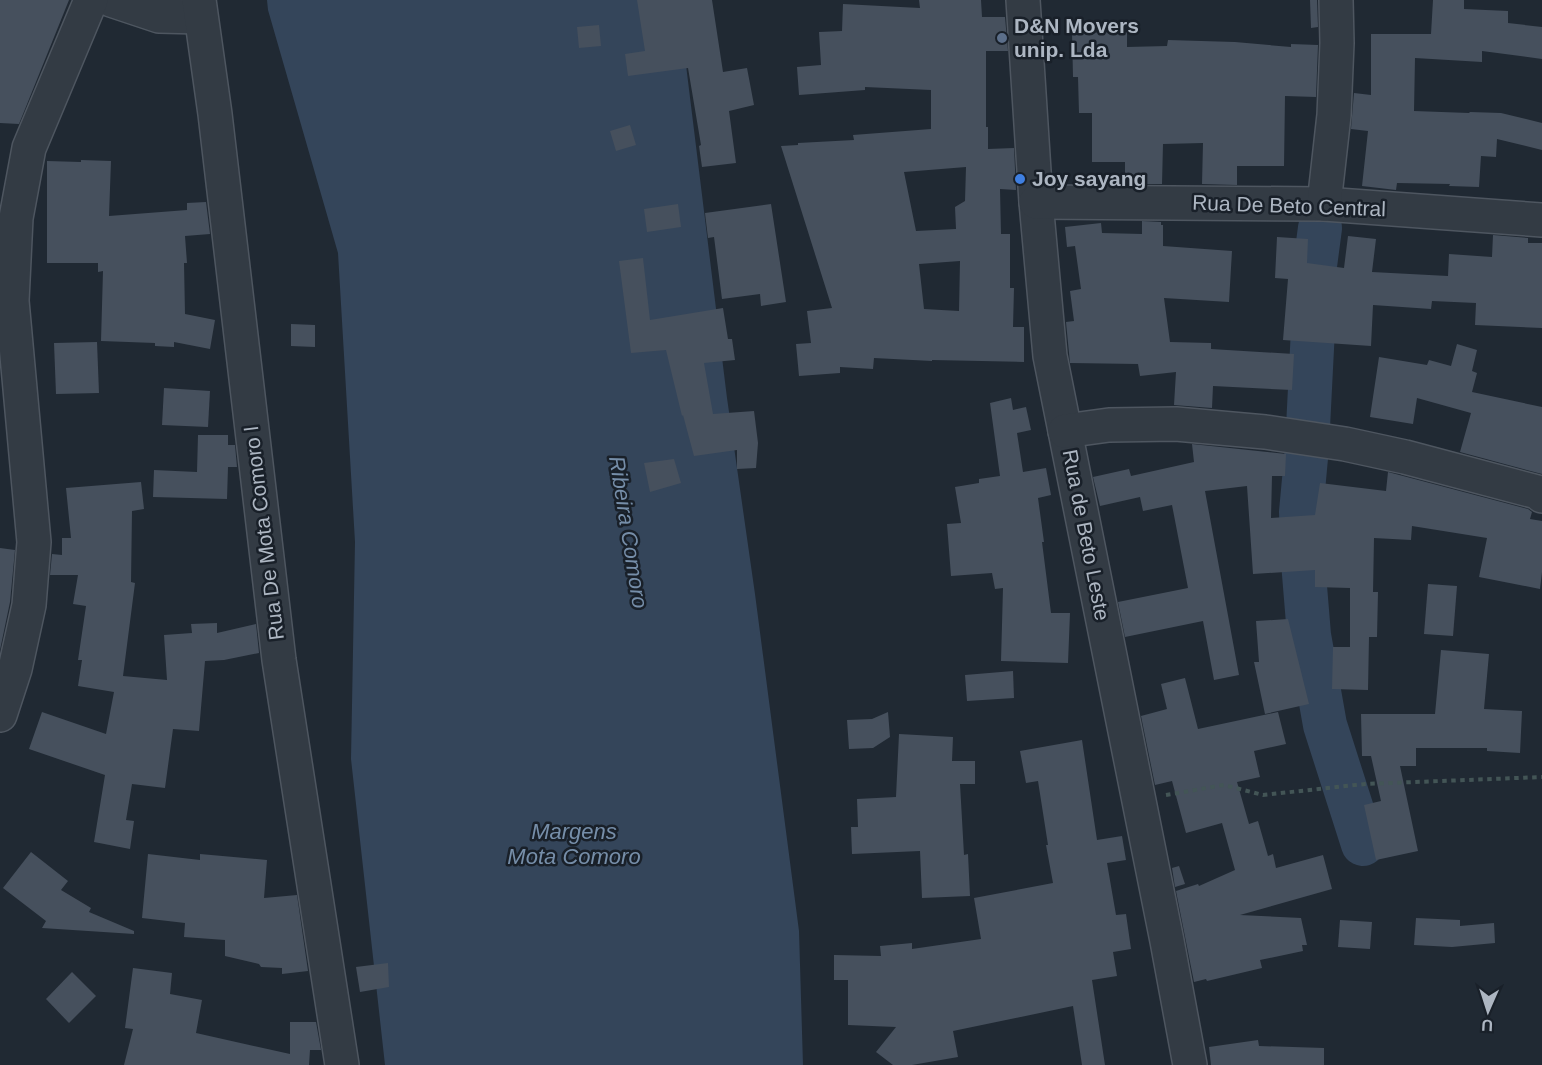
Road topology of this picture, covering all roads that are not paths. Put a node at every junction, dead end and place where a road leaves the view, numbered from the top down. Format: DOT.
graph roads {
  1 [pos="91,0"];
  2 [pos="111,0"];
  3 [pos="1023,0"];
  4 [pos="1336,0"];
  5 [pos="199,8"];
  6 [pos="1036,202"];
  7 [pos="1324,204"];
  8 [pos="1542,220"];
  9 [pos="1065,431"];
  10 [pos="1542,496"];
  11 [pos="0,715"];
  12 [pos="342,1065"];
  13 [pos="1190,1065"];
  1 -- 11 [label="street"];
  2 -- 5 [label="street"];
  3 -- 6 [label="street, Rua de Beto Leste"];
  4 -- 7 [label="street"];
  5 -- 12 [label="street, Rua De Mota Comoro I"];
  6 -- 7 [label="street, Rua De Beto Central"];
  6 -- 9 [label="street, Rua de Beto Leste"];
  7 -- 8 [label="street, Rua De Beto Central"];
  9 -- 10 [label="street"];
  9 -- 13 [label="street, Rua de Beto Leste"];
}
